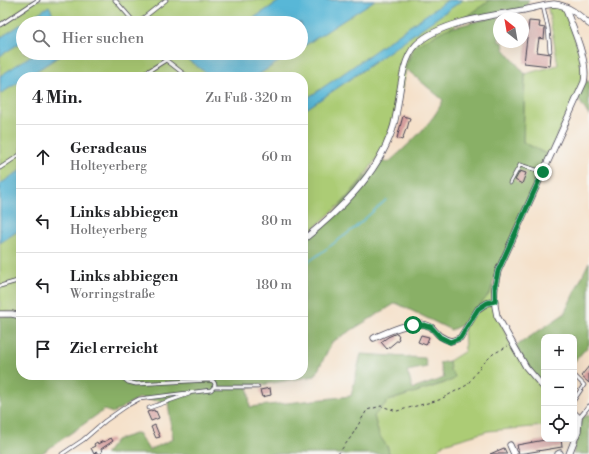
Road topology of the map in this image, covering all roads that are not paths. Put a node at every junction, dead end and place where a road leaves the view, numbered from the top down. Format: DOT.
graph roads {
  1 [pos="38,0"];
  2 [pos="115,0"];
  3 [pos="166,0"];
  4 [pos="554,2"];
  5 [pos="542,6"];
  6 [pos="565,7"];
  7 [pos="130,16"];
  8 [pos="145,16"];
  9 [pos="588,22"];
  10 [pos="0,25"];
  11 [pos="550,51"];
  12 [pos="166,60"];
  13 [pos="147,72"];
  14 [pos="182,72"];
  15 [pos="16,157"];
  16 [pos="0,168"];
  17 [pos="543,172"];
  18 [pos="510,182"];
  19 [pos="308,236"];
  20 [pos="16,281"];
  21 [pos="0,286"];
  22 [pos="495,301"];
  23 [pos="0,314"];
  24 [pos="16,315"];
  25 [pos="374,338"];
  26 [pos="577,378"];
  27 [pos="126,380"];
  28 [pos="208,380"];
  29 [pos="208,380"];
  30 [pos="541,384"];
  31 [pos="214,387"];
  32 [pos="258,387"];
  33 [pos="195,392"];
  34 [pos="577,396"];
  35 [pos="589,406"];
  36 [pos="149,408"];
  37 [pos="579,418"];
  38 [pos="510,445"];
  39 [pos="62,454"];
  40 [pos="514,454"];
  41 [pos="569,454"];
  1 -- 10 [label="lane"];
  2 -- 7 [label="lane"];
  3 -- 8 [label="lane"];
  4 -- 5 [label="street"];
  4 -- 6 [label="street"];
  5 -- 11 [label="lane"];
  5 -- 19 [label="street"];
  6 -- 9 [label="street"];
  6 -- 17 [label="street"];
  12 -- 13 [label="lane"];
  12 -- 14 [label="lane"];
  15 -- 16 [label="lane"];
  17 -- 18 [label="lane"];
  17 -- 22 [label="street"];
  20 -- 21 [label="lane"];
  22 -- 25 [label="street"];
  22 -- 30 [label="street"];
  23 -- 24 [label="street"];
  26 -- 34 [label="lane"];
  27 -- 29 [label="lane"];
  28 -- 31 [label="lane"];
  31 -- 32 [label="lane"];
  31 -- 33 [label="lane"];
  33 -- 36 [label="lane"];
  33 -- 39 [label="lane"];
  35 -- 37 [label="lane"];
  37 -- 41 [label="street"];
  38 -- 40 [label="street"];
}
